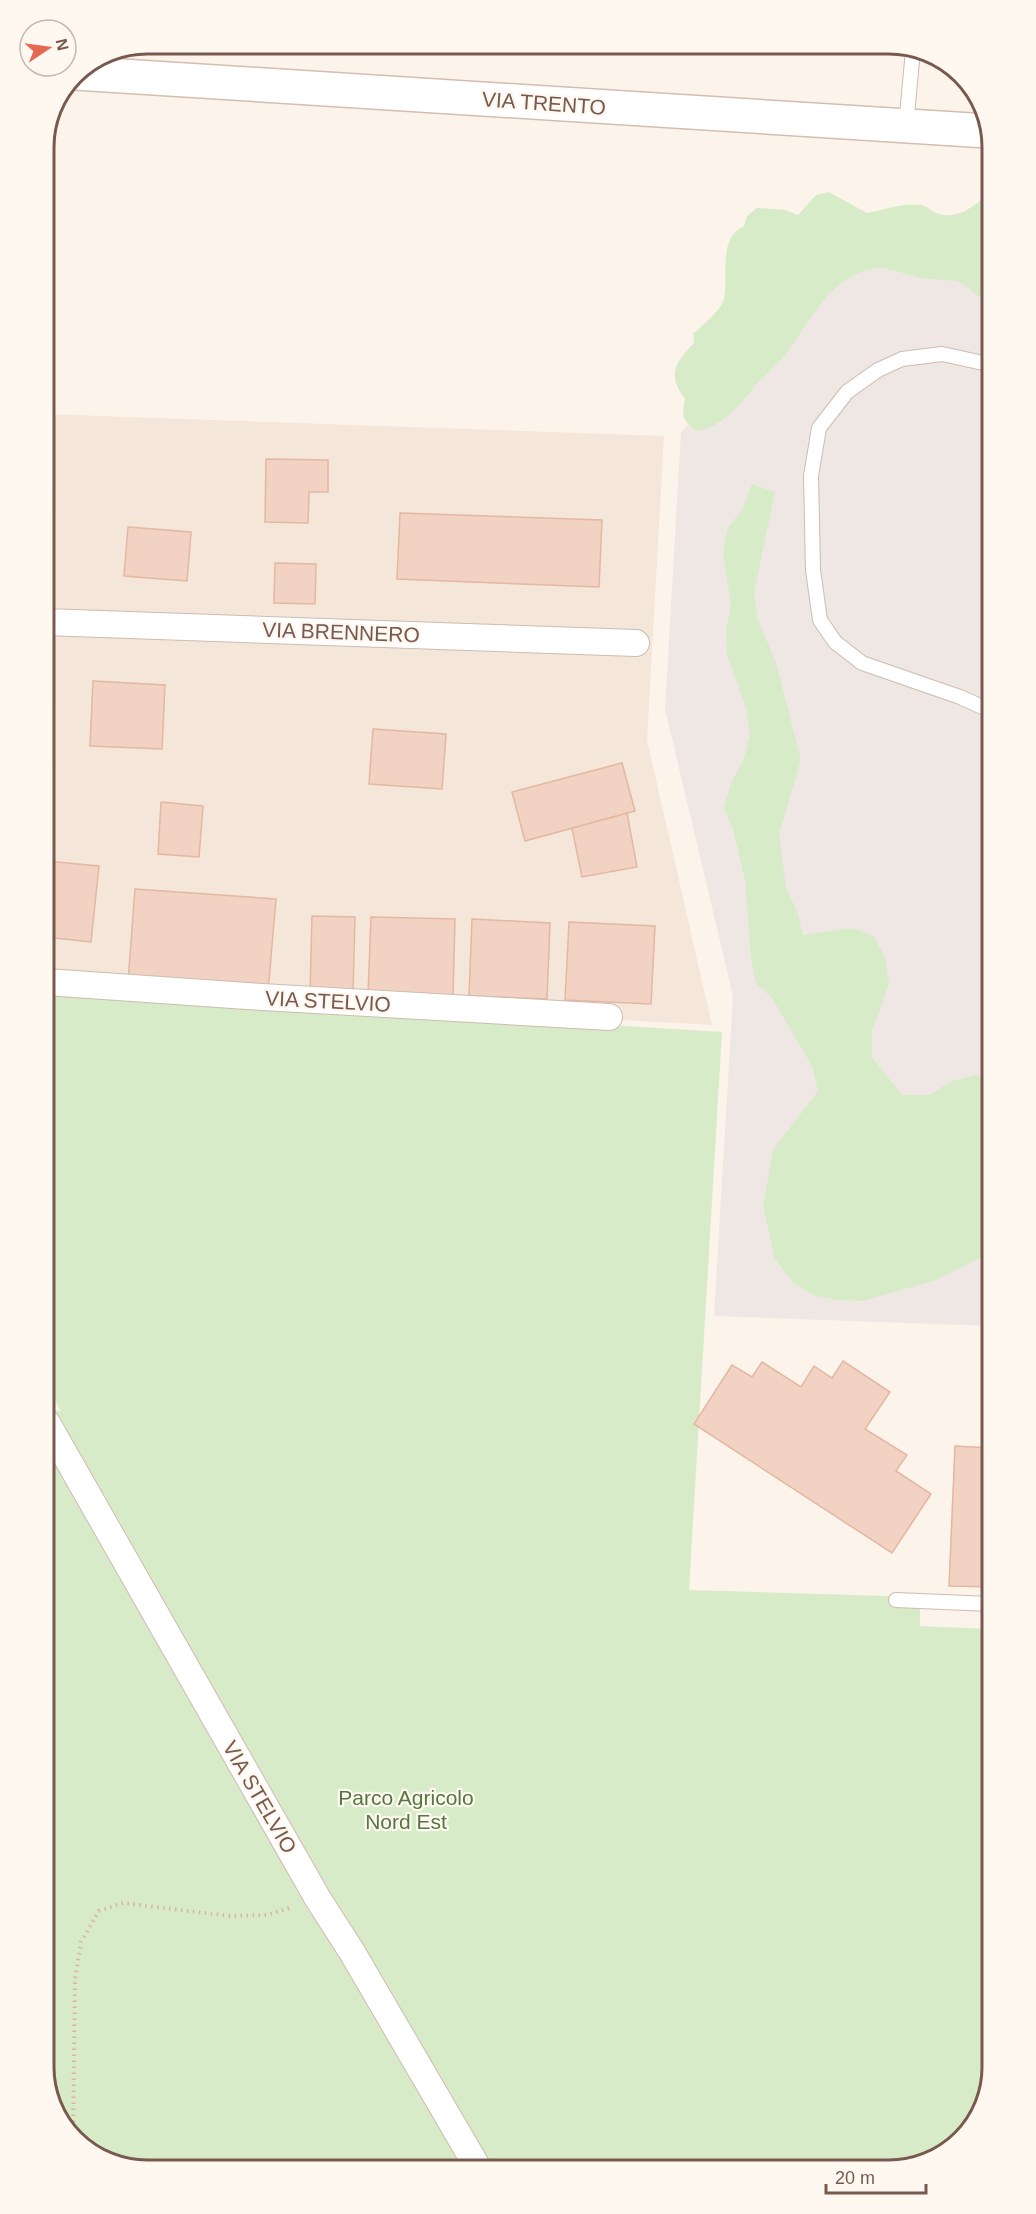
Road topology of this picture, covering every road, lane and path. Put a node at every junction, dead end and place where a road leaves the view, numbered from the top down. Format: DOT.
graph roads {
  1 [pos="912,57"];
  2 [pos="98,67"];
  3 [pos="906,127"];
  4 [pos="980,130"];
  5 [pos="982,363"];
  6 [pos="54,622"];
  7 [pos="636,643"];
  8 [pos="982,707"];
  9 [pos="54,983"];
  10 [pos="609,1017"];
  11 [pos="54,1435"];
  12 [pos="896,1600"];
  13 [pos="982,1604"];
  14 [pos="318,1899"];
  15 [pos="73,2124"];
  16 [pos="473,2160"];
  1 -- 3 [label="lane"];
  2 -- 3 [label="street, VIA TRENTO"];
  3 -- 4 [label="street, VIA TRENTO"];
  5 -- 8 [label="lane"];
  6 -- 7 [label="street, VIA BRENNERO"];
  9 -- 10 [label="street, VIA STELVIO"];
  11 -- 14 [label="street, VIA STELVIO"];
  12 -- 13 [label="lane"];
  14 -- 15 [label="path"];
  14 -- 16 [label="street, VIA STELVIO"];
}
